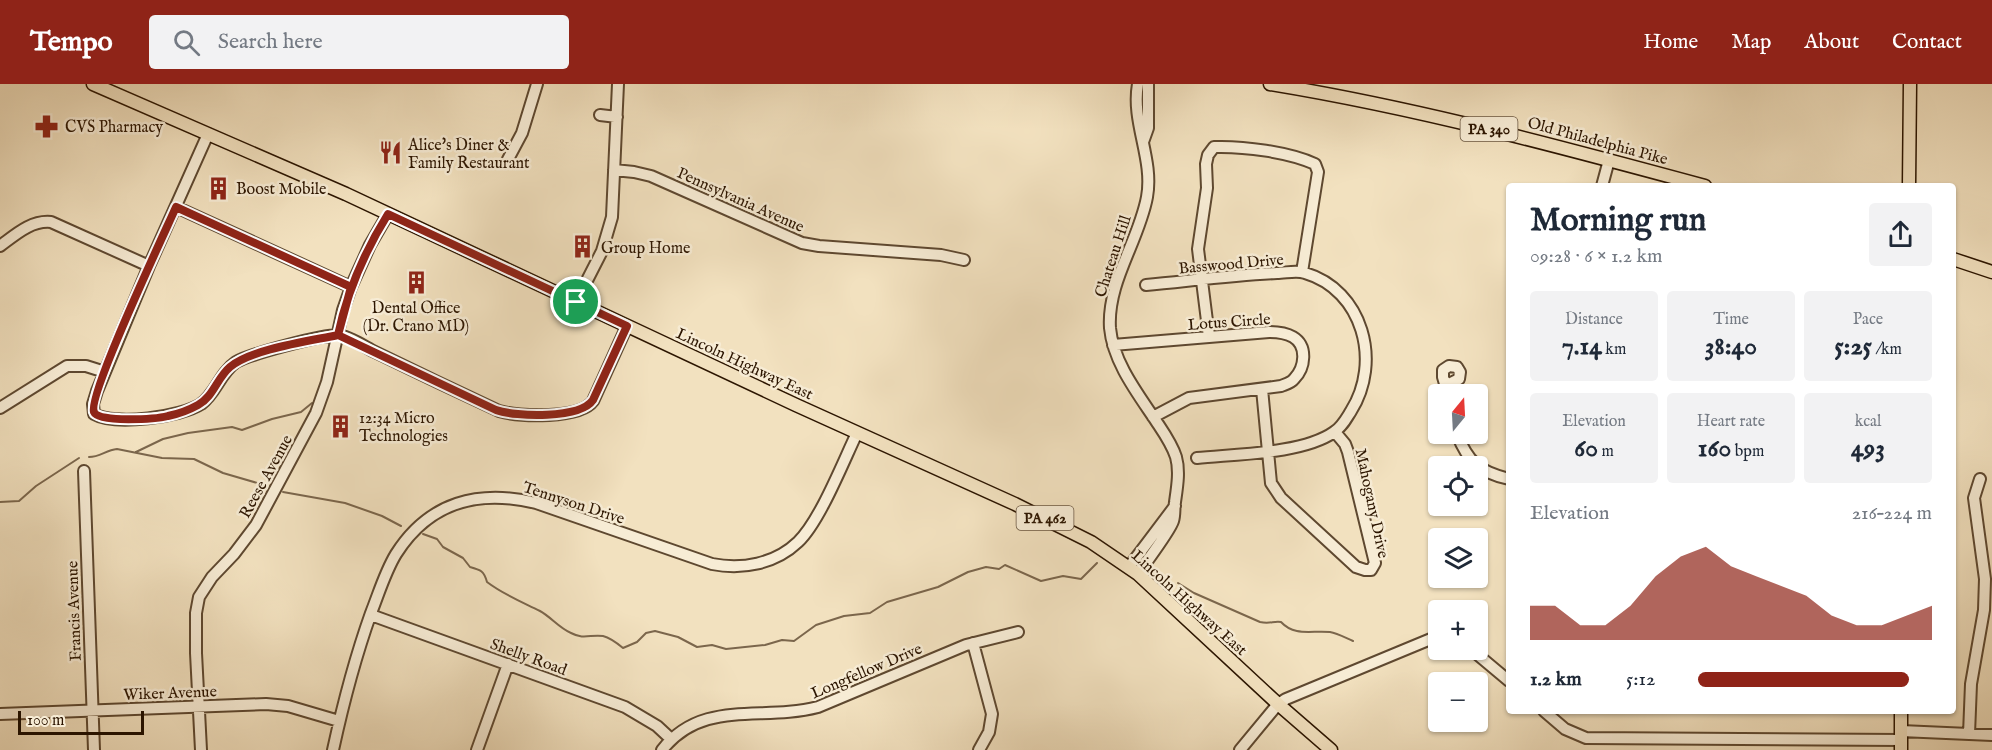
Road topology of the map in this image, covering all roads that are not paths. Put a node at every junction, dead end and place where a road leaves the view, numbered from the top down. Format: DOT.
graph roads {
  1 [pos="93,84"];
  2 [pos="537,84"];
  3 [pos="618,84"];
  4 [pos="1138,84"];
  5 [pos="1148,84"];
  6 [pos="1270,84"];
  7 [pos="1910,84"];
  8 [pos="600,115"];
  9 [pos="617,117"];
  10 [pos="208,134"];
  11 [pos="1143,142"];
  12 [pos="1609,160"];
  13 [pos="507,163"];
  14 [pos="614,170"];
  15 [pos="1603,183"];
  16 [pos="1694,183"];
  17 [pos="1910,183"];
  18 [pos="176,207"];
  19 [pos="388,214"];
  20 [pos="0,246"];
  21 [pos="964,260"];
  22 [pos="1956,261"];
  23 [pos="149,266"];
  24 [pos="1302,272"];
  25 [pos="1992,272"];
  26 [pos="1202,280"];
  27 [pos="1146,285"];
  28 [pos="351,287"];
  29 [pos="576,302"];
  30 [pos="627,326"];
  31 [pos="338,335"];
  32 [pos="1209,337"];
  33 [pos="1113,345"];
  34 [pos="105,372"];
  35 [pos="1262,389"];
  36 [pos="0,408"];
  37 [pos="1153,417"];
  38 [pos="1335,432"];
  39 [pos="857,433"];
  40 [pos="1461,444"];
  41 [pos="1269,450"];
  42 [pos="1197,458"];
  43 [pos="84,471"];
  44 [pos="1506,478"];
  45 [pos="1980,479"];
  46 [pos="1133,570"];
  47 [pos="371,615"];
  48 [pos="1018,633"];
  49 [pos="1428,640"];
  50 [pos="973,643"];
  51 [pos="1484,660"];
  52 [pos="508,664"];
  53 [pos="1506,678"];
  54 [pos="1278,704"];
  55 [pos="200,706"];
  56 [pos="92,709"];
  57 [pos="0,714"];
  58 [pos="1548,714"];
  59 [pos="1901,714"];
  60 [pos="339,721"];
  61 [pos="1969,734"];
  62 [pos="1992,735"];
  63 [pos="671,739"];
  64 [pos="1901,740"];
  65 [pos="1683,744"];
  66 [pos="94,750"];
  67 [pos="201,750"];
  68 [pos="333,750"];
  69 [pos="477,750"];
  70 [pos="662,750"];
  71 [pos="980,750"];
  72 [pos="1240,750"];
  73 [pos="1332,750"];
  1 -- 10 [label="main road, Lincoln Highway East / PA 462"];
  2 -- 13 [label="street"];
  3 -- 9 [label="street"];
  4 -- 11 [label="street, Chateau Hill"];
  5 -- 11 [label="street, Chateau Hill"];
  6 -- 12 [label="main road, Old Philadelphia Pike / PA 340"];
  7 -- 17 [label="main road"];
  8 -- 9 [label="street"];
  9 -- 14 [label="street"];
  10 -- 18 [label="street"];
  10 -- 19 [label="main road, Lincoln Highway East / PA 462"];
  11 -- 33 [label="street, Chateau Hill"];
  12 -- 15 [label="street"];
  12 -- 16 [label="main road, Old Philadelphia Pike / PA 340"];
  14 -- 21 [label="street, Pennsylvania Avenue"];
  14 -- 29 [label="street"];
  18 -- 23 [label="street"];
  18 -- 28 [label="street"];
  19 -- 28 [label="street, Reese Avenue"];
  19 -- 29 [label="main road, Lincoln Highway East / PA 462"];
  20 -- 23 [label="street"];
  22 -- 25 [label="main road"];
  23 -- 34 [label="street"];
  24 -- 26 [label="street, Basswood Drive"];
  24 -- 26 [label="street"];
  24 -- 38 [label="street, Basswood Drive"];
  26 -- 27 [label="street, Basswood Drive"];
  26 -- 32 [label="street"];
  28 -- 31 [label="street, Reese Avenue"];
  29 -- 30 [label="main road, Lincoln Highway East / PA 462"];
  30 -- 31 [label="street"];
  30 -- 39 [label="main road, Lincoln Highway East / PA 462"];
  31 -- 34 [label="street"];
  31 -- 55 [label="street, Reese Avenue"];
  32 -- 33 [label="street, Lotus Circle"];
  32 -- 35 [label="street, Lotus Circle"];
  33 -- 37 [label="street, Chateau Hill"];
  34 -- 36 [label="street"];
  35 -- 37 [label="street, Lotus Circle"];
  35 -- 41 [label="street, Mahogany Drive"];
  37 -- 46 [label="street, Chateau Hill"];
  38 -- 41 [label="street, Basswood Drive"];
  38 -- 41 [label="street, Mahogany Drive"];
  39 -- 46 [label="main road, Lincoln Highway East / PA 462"];
  39 -- 47 [label="street, Tennyson Drive"];
  40 -- 44 [label="street"];
  41 -- 42 [label="street, Basswood Drive"];
  43 -- 56 [label="street, Francis Avenue"];
  45 -- 61 [label="street"];
  46 -- 54 [label="main road, Lincoln Highway East / PA 462"];
  47 -- 52 [label="street, Shelly Road"];
  47 -- 60 [label="street, Tennyson Drive"];
  48 -- 50 [label="street, Longfellow Drive"];
  49 -- 54 [label="street"];
  50 -- 63 [label="street, Longfellow Drive"];
  50 -- 71 [label="street"];
  51 -- 53 [label="street"];
  52 -- 63 [label="street, Shelly Road"];
  52 -- 69 [label="street"];
  54 -- 72 [label="street"];
  54 -- 73 [label="main road, Lincoln Highway East / PA 462"];
  55 -- 56 [label="street, Wiker Avenue"];
  55 -- 60 [label="street, Wiker Avenue"];
  55 -- 67 [label="street, Reese Avenue"];
  56 -- 57 [label="street, Wiker Avenue"];
  56 -- 66 [label="street, Francis Avenue"];
  58 -- 65 [label="street"];
  59 -- 64 [label="main road"];
  60 -- 68 [label="street, Tennyson Drive"];
  61 -- 62 [label="street"];
  61 -- 64 [label="street"];
  63 -- 70 [label="street, Longfellow Drive"];
  64 -- 65 [label="street"];
}
